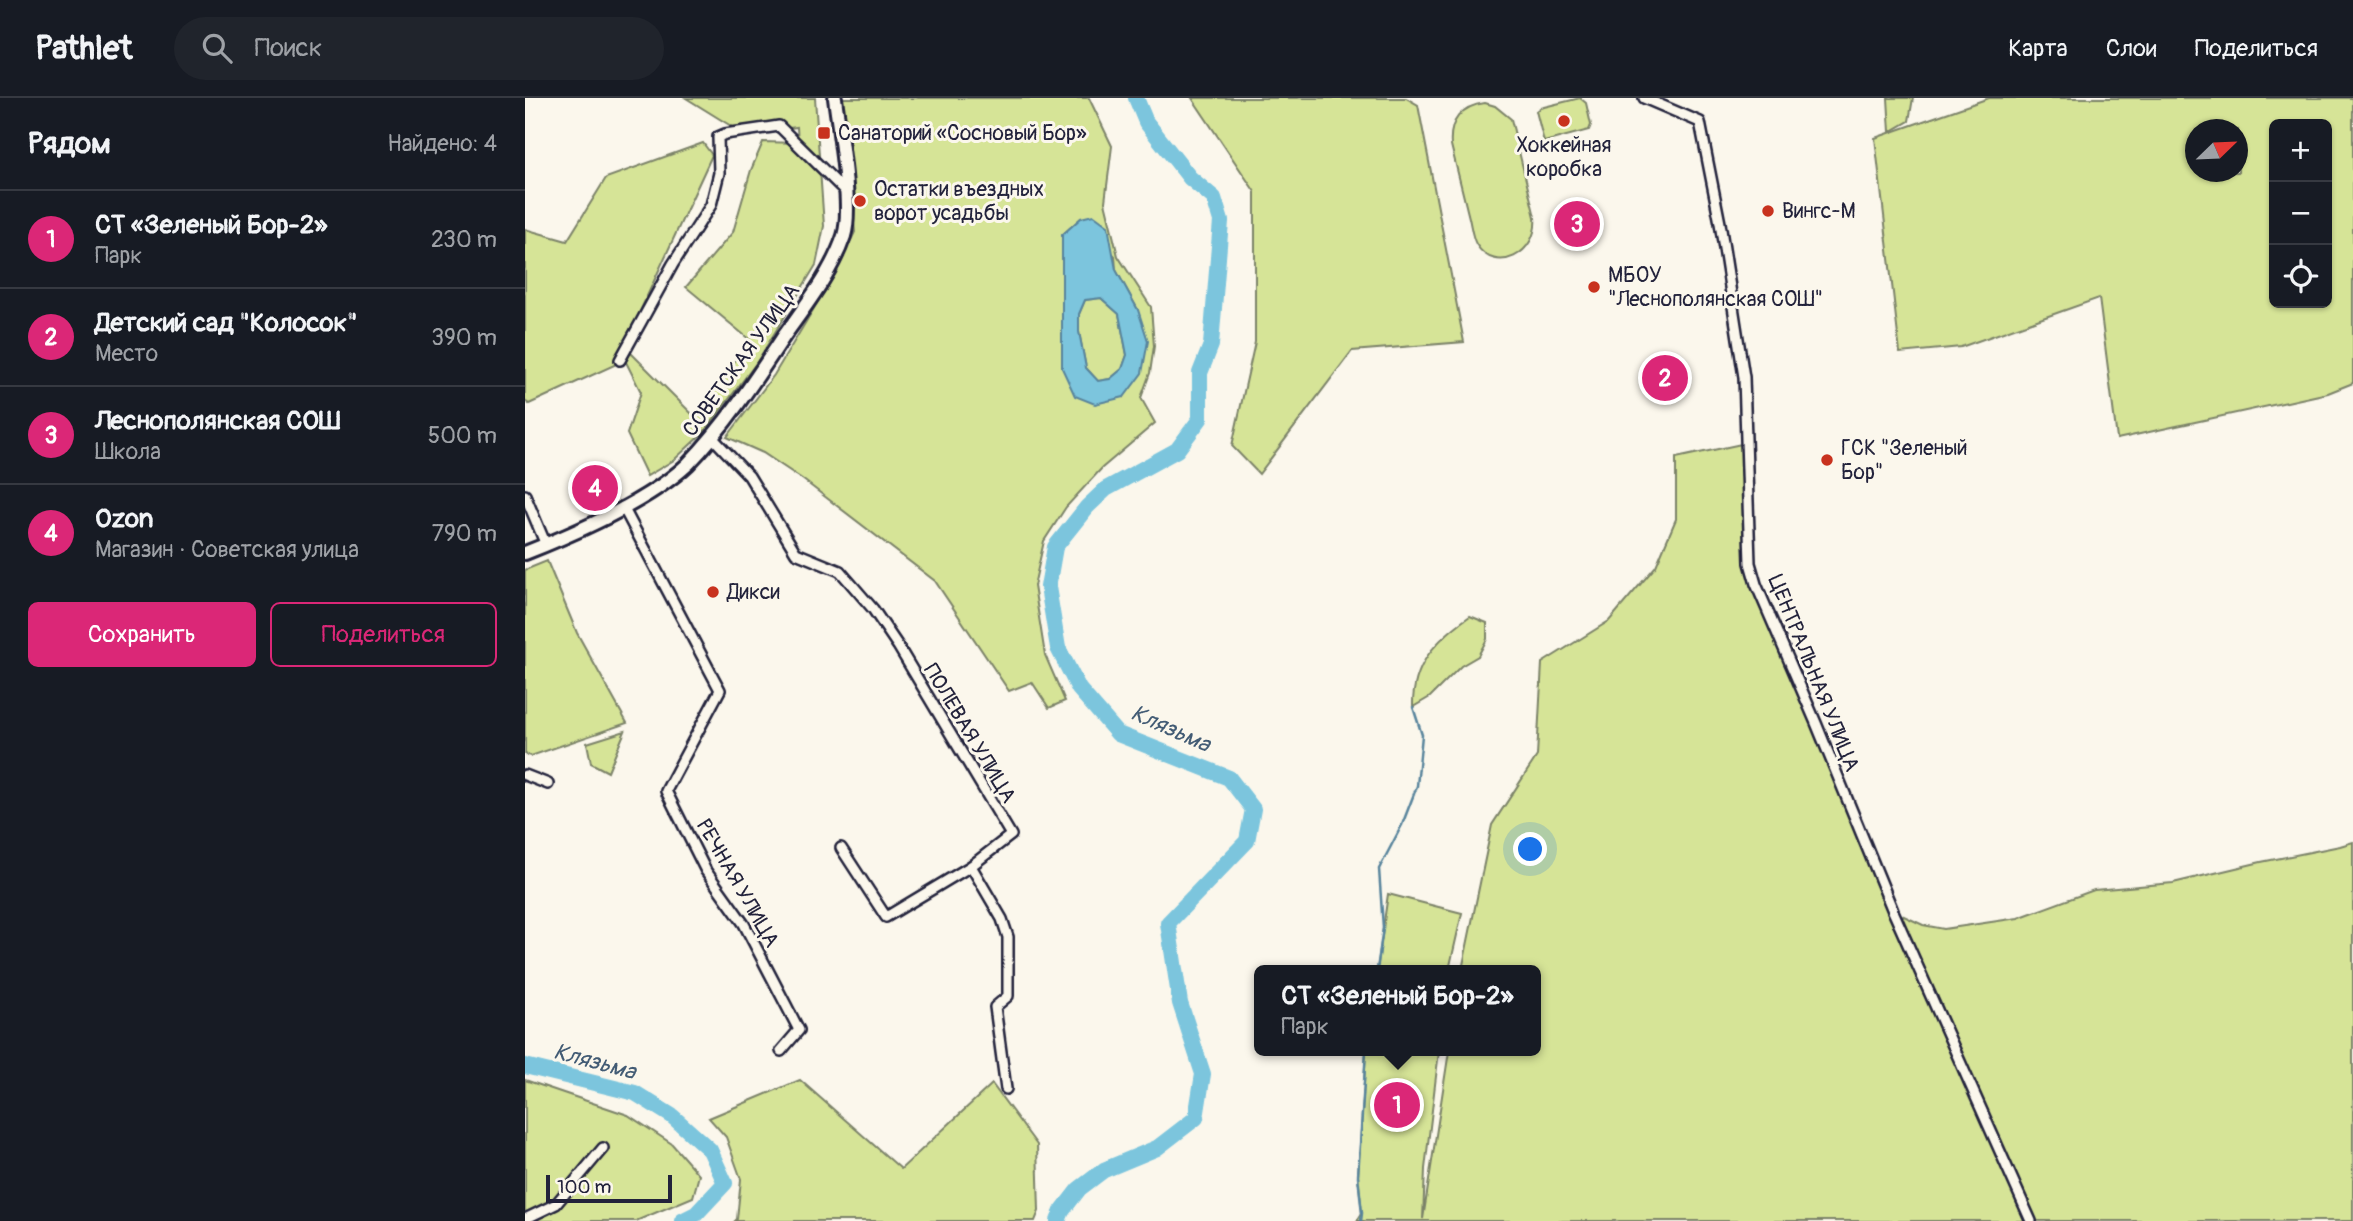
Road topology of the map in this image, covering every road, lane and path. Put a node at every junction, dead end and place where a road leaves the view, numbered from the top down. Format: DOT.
graph roads {
  1 [pos="835,98"];
  2 [pos="1644,98"];
  3 [pos="846,192"];
  4 [pos="620,360"];
  5 [pos="712,437"];
  6 [pos="525,495"];
  7 [pos="623,507"];
  8 [pos="545,545"];
  9 [pos="525,553"];
  10 [pos="525,775"];
  11 [pos="548,785"];
  12 [pos="841,848"];
  13 [pos="971,866"];
  14 [pos="781,1051"];
  15 [pos="1006,1089"];
  16 [pos="603,1148"];
  17 [pos="525,1219"];
  18 [pos="2031,1221"];
  1 -- 3 [label="main road, СОВЕТСКАЯ УЛИЦА"];
  2 -- 18 [label="street, ЦЕНТРАЛЬНАЯ УЛИЦА"];
  3 -- 4 [label="street"];
  3 -- 5 [label="main road, СОВЕТСКАЯ УЛИЦА"];
  5 -- 7 [label="main road, СОВЕТСКАЯ УЛИЦА"];
  5 -- 13 [label="street, ПОЛЕВАЯ УЛИЦА"];
  6 -- 8 [label="street"];
  7 -- 8 [label="main road, СОВЕТСКАЯ УЛИЦА"];
  7 -- 14 [label="street, РЕЧНАЯ УЛИЦА"];
  8 -- 9 [label="main road, СОВЕТСКАЯ УЛИЦА"];
  10 -- 11 [label="street"];
  12 -- 13 [label="street"];
  13 -- 15 [label="street"];
  16 -- 17 [label="street"];
}
